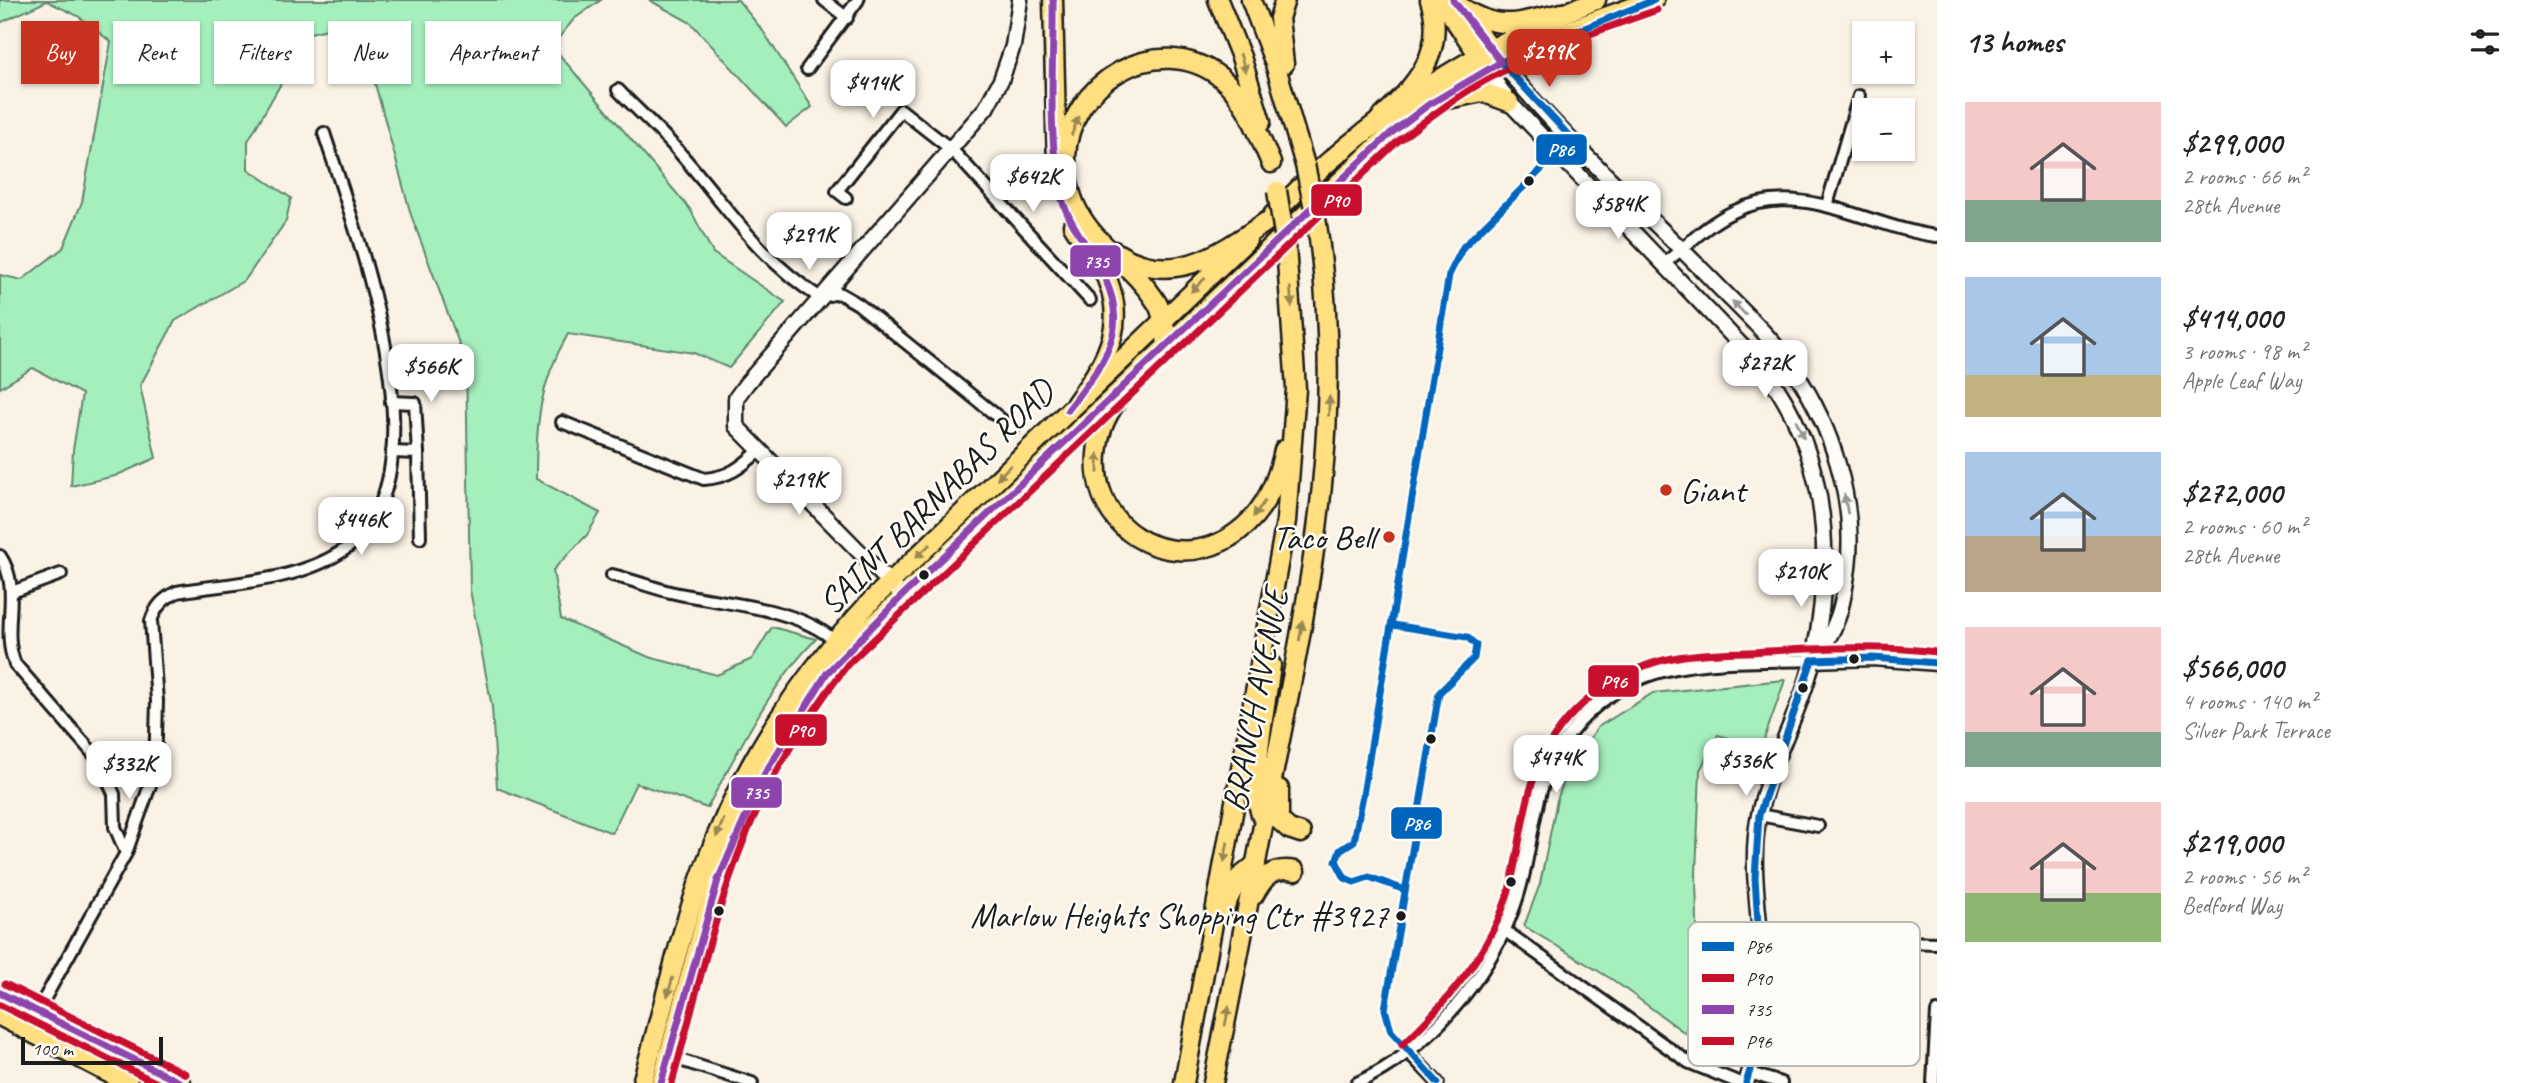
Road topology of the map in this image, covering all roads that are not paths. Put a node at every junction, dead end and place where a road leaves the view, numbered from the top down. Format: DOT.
graph roads {
  1 [pos="824,0"];
  2 [pos="858,0"];
  3 [pos="1020,0"];
  4 [pos="1053,0"];
  5 [pos="1218,0"];
  6 [pos="1251,0"];
  7 [pos="1285,0"];
  8 [pos="1430,0"];
  9 [pos="1596,0"];
  10 [pos="1654,0"];
  11 [pos="1450,1"];
  12 [pos="1562,13"];
  13 [pos="847,18"];
  14 [pos="1488,58"];
  15 [pos="807,69"];
  16 [pos="618,90"];
  17 [pos="1859,96"];
  18 [pos="1509,102"];
  19 [pos="1428,105"];
  20 [pos="1380,119"];
  21 [pos="324,133"];
  22 [pos="1298,136"];
  23 [pos="952,150"];
  24 [pos="1271,163"];
  25 [pos="846,198"];
  26 [pos="1827,205"];
  27 [pos="1266,222"];
  28 [pos="1094,236"];
  29 [pos="1937,236"];
  30 [pos="1682,249"];
  31 [pos="1664,264"];
  32 [pos="819,297"];
  33 [pos="1090,300"];
  34 [pos="1163,319"];
  35 [pos="1167,344"];
  36 [pos="1293,349"];
  37 [pos="1145,365"];
  38 [pos="391,402"];
  39 [pos="1076,403"];
  40 [pos="562,422"];
  41 [pos="1013,429"];
  42 [pos="759,451"];
  43 [pos="392,452"];
  44 [pos="418,453"];
  45 [pos="420,538"];
  46 [pos="0,556"];
  47 [pos="61,574"];
  48 [pos="612,575"];
  49 [pos="1277,581"];
  50 [pos="896,589"];
  51 [pos="12,592"];
  52 [pos="1832,637"];
  53 [pos="835,641"];
  54 [pos="1852,659"];
  55 [pos="1812,660"];
  56 [pos="1937,663"];
  57 [pos="1288,698"];
  58 [pos="1759,815"];
  59 [pos="1264,821"];
  60 [pos="1818,826"];
  61 [pos="1301,833"];
  62 [pos="126,853"];
  63 [pos="1256,864"];
  64 [pos="1295,871"];
  65 [pos="1250,901"];
  66 [pos="1759,922"];
  67 [pos="1504,930"];
  68 [pos="1204,973"];
  69 [pos="0,993"];
  70 [pos="37,1012"];
  71 [pos="1937,1012"];
  72 [pos="0,1016"];
  73 [pos="1409,1053"];
  74 [pos="660,1054"];
  75 [pos="85,1061"];
  76 [pos="1688,1062"];
  77 [pos="1701,1066"];
  78 [pos="1746,1080"];
  79 [pos="95,1083"];
  80 [pos="128,1083"];
  81 [pos="181,1083"];
  82 [pos="642,1083"];
  83 [pos="661,1083"];
  84 [pos="752,1083"];
  85 [pos="1184,1083"];
  86 [pos="1213,1083"];
  87 [pos="1357,1083"];
  88 [pos="1438,1083"];
  89 [pos="1781,1083"];
  90 [pos="1933,1083"];
  1 -- 13 [label="street"];
  2 -- 13 [label="street"];
  3 -- 23 [label="street"];
  4 -- 39 [label="main road"];
  5 -- 24 [label="main road, BRANCH AVENUE, one-way"];
  6 -- 22 [label="main road, BRANCH AVENUE"];
  7 -- 22 [label="main road"];
  8 -- 20 [label="main road"];
  9 -- 12 [label="main road, SAINT BARNABAS ROAD"];
  10 -- 14 [label="main road, SAINT BARNABAS ROAD"];
  11 -- 12 [label="main road"];
  11 -- 14 [label="main road"];
  12 -- 14 [label="main road, SAINT BARNABAS ROAD"];
  13 -- 15 [label="street"];
  14 -- 18 [label="street"];
  14 -- 19 [label="main road, SAINT BARNABAS ROAD"];
  14 -- 20 [label="main road, SAINT BARNABAS ROAD"];
  14 -- 30 [label="street"];
  16 -- 32 [label="street"];
  17 -- 26 [label="street"];
  18 -- 19 [label="main road"];
  18 -- 31 [label="street"];
  19 -- 35 [label="main road, SAINT BARNABAS ROAD"];
  20 -- 27 [label="main road, SAINT BARNABAS ROAD"];
  21 -- 38 [label="street"];
  57 -- 22 [label="main road, BRANCH AVENUE, one-way, bridge"];
  23 -- 25 [label="street"];
  23 -- 32 [label="street"];
  23 -- 33 [label="street"];
  28 -- 24 [label="main road, one-way"];
  24 -- 36 [label="main road, BRANCH AVENUE, one-way, bridge"];
  26 -- 29 [label="street"];
  26 -- 30 [label="street"];
  27 -- 28 [label="main road"];
  27 -- 34 [label="main road, SAINT BARNABAS ROAD, one-way"];
  28 -- 34 [label="main road"];
  30 -- 31 [label="street"];
  52 -- 30 [label="street, one-way"];
  31 -- 55 [label="street, one-way"];
  32 -- 41 [label="street"];
  32 -- 42 [label="street"];
  34 -- 35 [label="main road"];
  34 -- 39 [label="main road, SAINT BARNABAS ROAD"];
  35 -- 37 [label="main road, SAINT BARNABAS ROAD"];
  36 -- 37 [label="main road, one-way"];
  36 -- 49 [label="main road, BRANCH AVENUE"];
  37 -- 50 [label="main road, SAINT BARNABAS ROAD"];
  38 -- 43 [label="street"];
  38 -- 44 [label="street"];
  39 -- 50 [label="main road, SAINT BARNABAS ROAD, one-way"];
  40 -- 42 [label="street"];
  42 -- 50 [label="street"];
  43 -- 44 [label="street"];
  43 -- 62 [label="street"];
  44 -- 45 [label="street"];
  46 -- 51 [label="street"];
  47 -- 51 [label="street"];
  48 -- 53 [label="street"];
  49 -- 59 [label="main road"];
  49 -- 68 [label="main road, BRANCH AVENUE, one-way"];
  50 -- 53 [label="main road, SAINT BARNABAS ROAD"];
  50 -- 74 [label="main road, SAINT BARNABAS ROAD"];
  51 -- 62 [label="street"];
  52 -- 54 [label="street"];
  52 -- 55 [label="street"];
  53 -- 74 [label="main road, SAINT BARNABAS ROAD, one-way"];
  54 -- 55 [label="street"];
  54 -- 56 [label="street"];
  55 -- 58 [label="street"];
  55 -- 67 [label="street"];
  57 -- 59 [label="main road, BRANCH AVENUE"];
  57 -- 61 [label="main road"];
  58 -- 60 [label="street"];
  58 -- 66 [label="street"];
  59 -- 63 [label="main road, BRANCH AVENUE"];
  62 -- 70 [label="street"];
  63 -- 65 [label="main road, BRANCH AVENUE"];
  63 -- 68 [label="main road"];
  64 -- 65 [label="main road"];
  86 -- 65 [label="main road, BRANCH AVENUE, one-way"];
  67 -- 73 [label="street"];
  67 -- 76 [label="street"];
  68 -- 85 [label="main road, BRANCH AVENUE"];
  69 -- 70 [label="main road"];
  70 -- 81 [label="main road"];
  71 -- 90 [label="street"];
  72 -- 75 [label="main road"];
  73 -- 87 [label="street"];
  73 -- 88 [label="street"];
  74 -- 82 [label="main road, SAINT BARNABAS ROAD"];
  74 -- 83 [label="main road, SAINT BARNABAS ROAD"];
  74 -- 84 [label="street"];
  75 -- 79 [label="main road"];
  75 -- 80 [label="main road"];
  77 -- 78 [label="street"];
  78 -- 89 [label="street"];
}
